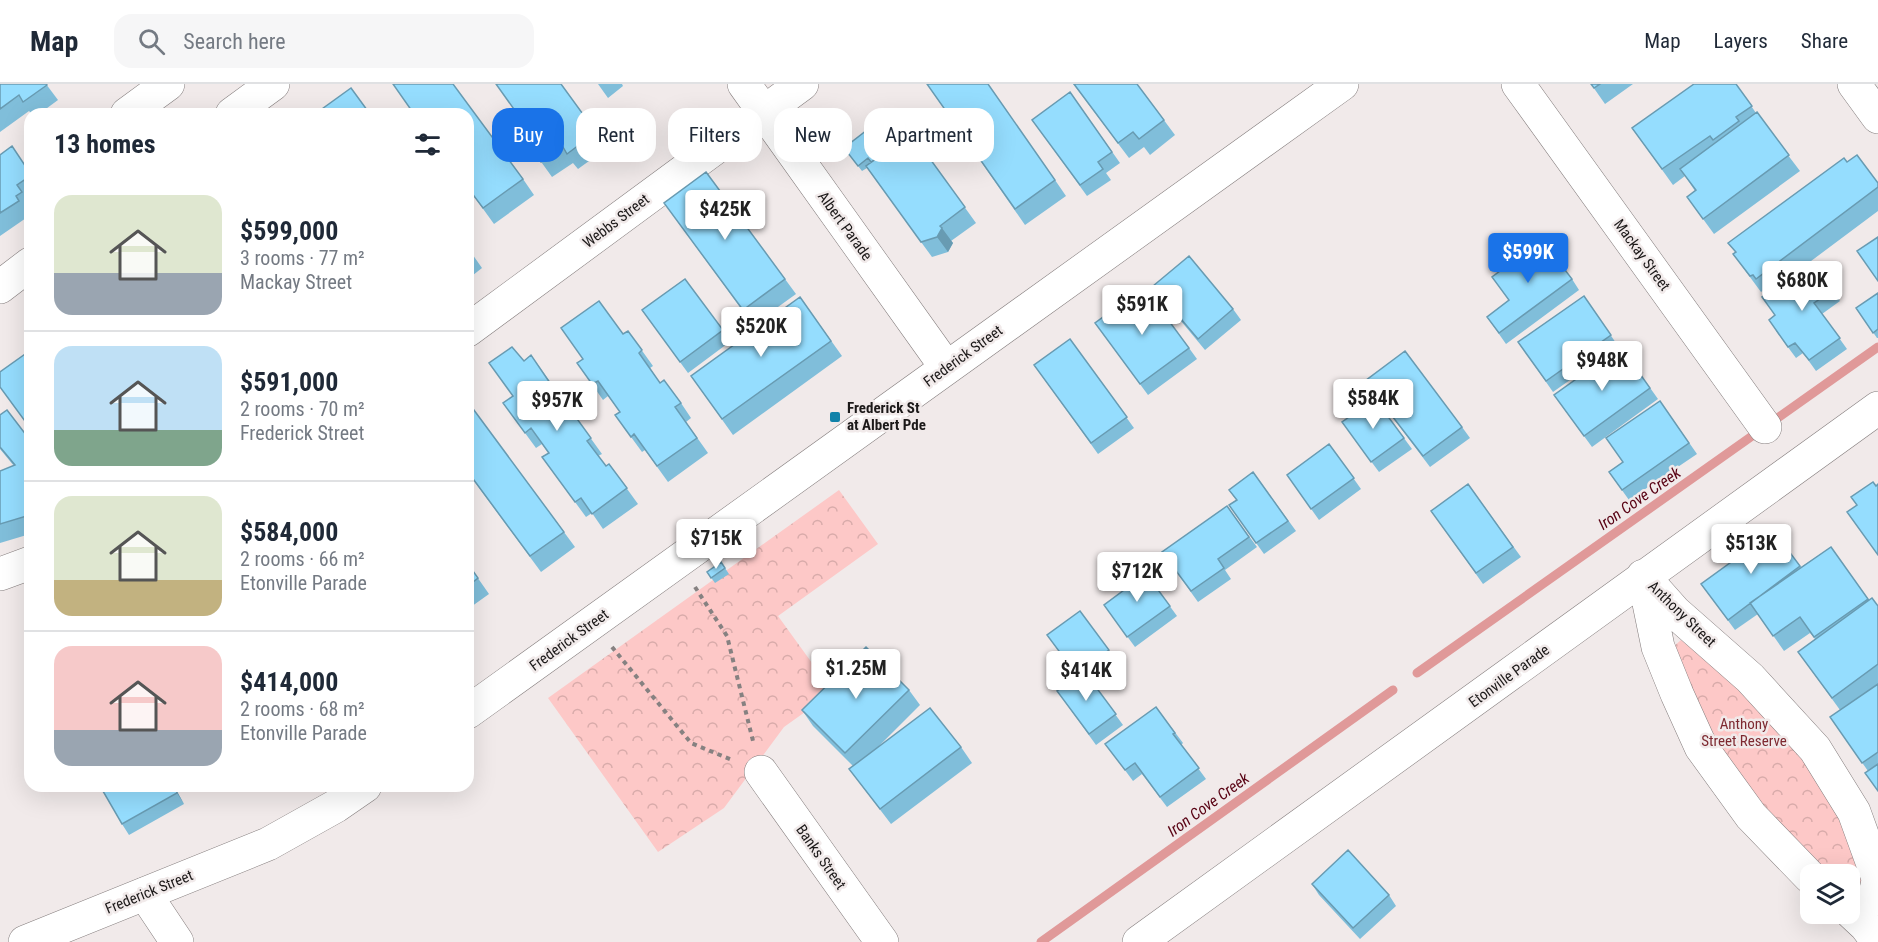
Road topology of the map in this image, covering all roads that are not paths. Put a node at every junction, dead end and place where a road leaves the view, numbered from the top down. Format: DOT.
graph roads {
  1 [pos="168,84"];
  2 [pos="273,84"];
  3 [pos="744,84"];
  4 [pos="802,84"];
  5 [pos="1342,84"];
  6 [pos="1518,84"];
  7 [pos="1854,84"];
  8 [pos="135,108"];
  9 [pos="240,108"];
  10 [pos="763,111"];
  11 [pos="1878,117"];
  12 [pos="24,269"];
  13 [pos="0,287"];
  14 [pos="474,326"];
  15 [pos="946,368"];
  16 [pos="1878,408"];
  17 [pos="1765,427"];
  18 [pos="24,565"];
  19 [pos="0,574"];
  20 [pos="1643,576"];
  21 [pos="1686,622"];
  22 [pos="1658,647"];
  23 [pos="474,708"];
  24 [pos="761,772"];
  25 [pos="356,792"];
  26 [pos="1800,867"];
  27 [pos="1878,879"];
  28 [pos="145,894"];
  29 [pos="1860,907"];
  30 [pos="1860,920"];
  31 [pos="25,942"];
  32 [pos="177,942"];
  33 [pos="882,942"];
  34 [pos="1138,942"];
  35 [pos="1878,942"];
  1 -- 8 [label="street"];
  2 -- 9 [label="street"];
  3 -- 10 [label="street, Albert Parade"];
  4 -- 10 [label="street, Webbs Street"];
  5 -- 15 [label="street, Frederick Street"];
  6 -- 17 [label="street, Mackay Street"];
  7 -- 11 [label="street"];
  10 -- 14 [label="street, Webbs Street"];
  10 -- 15 [label="street, Albert Parade"];
  12 -- 13 [label="street"];
  15 -- 23 [label="street, Frederick Street"];
  16 -- 20 [label="street, Etonville Parade"];
  18 -- 19 [label="street"];
  20 -- 21 [label="street, Anthony Street"];
  20 -- 22 [label="street, Anthony Street"];
  20 -- 34 [label="street, Etonville Parade"];
  21 -- 22 [label="street"];
  21 -- 27 [label="street, Anthony Street"];
  22 -- 26 [label="street, Anthony Street"];
  24 -- 33 [label="street, Banks Street"];
  25 -- 28 [label="street, Frederick Street"];
  27 -- 29 [label="street"];
  28 -- 31 [label="street, Frederick Street"];
  28 -- 32 [label="street"];
  30 -- 35 [label="street"];
}
